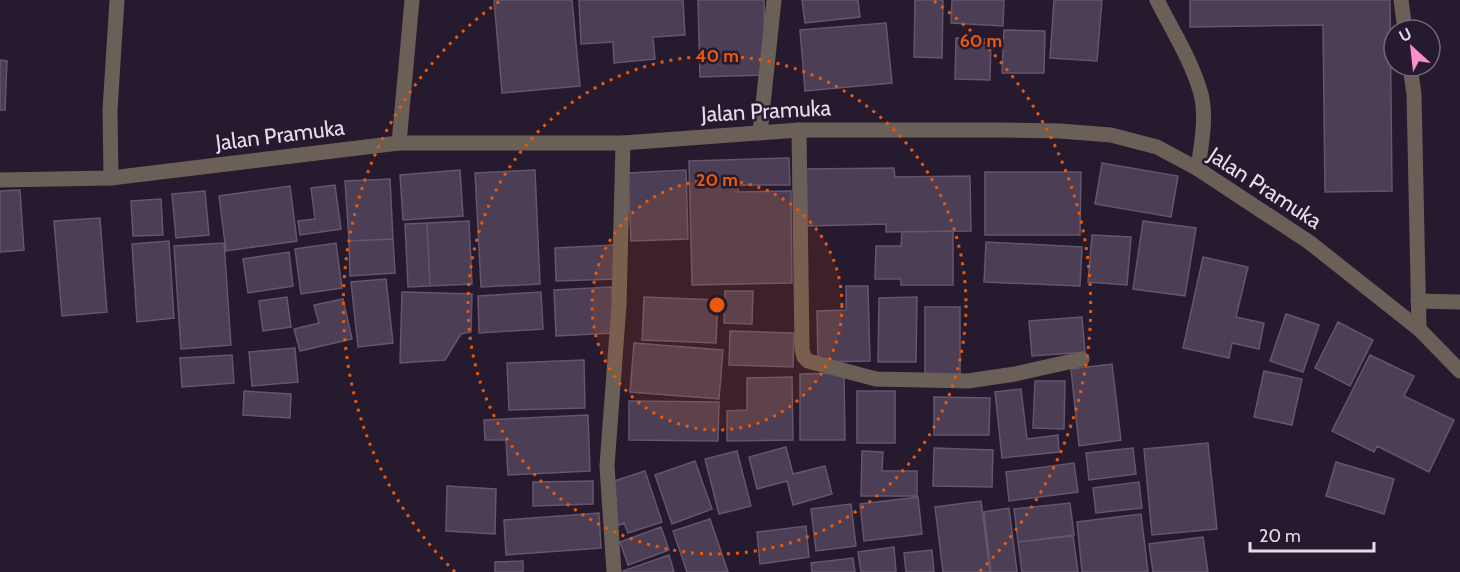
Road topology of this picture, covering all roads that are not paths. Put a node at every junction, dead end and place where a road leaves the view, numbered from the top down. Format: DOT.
graph roads {
  1 [pos="117,0"];
  2 [pos="412,0"];
  3 [pos="774,0"];
  4 [pos="1157,0"];
  5 [pos="1401,0"];
  6 [pos="1403,18"];
  7 [pos="1412,78"];
  8 [pos="799,130"];
  9 [pos="760,133"];
  10 [pos="399,143"];
  11 [pos="623,143"];
  12 [pos="1198,169"];
  13 [pos="111,178"];
  14 [pos="0,180"];
  15 [pos="1418,301"];
  16 [pos="1460,302"];
  17 [pos="1419,329"];
  18 [pos="1082,359"];
  19 [pos="1460,371"];
  20 [pos="614,572"];
  1 -- 13 [label="street"];
  2 -- 10 [label="street"];
  3 -- 9 [label="street"];
  4 -- 12 [label="street"];
  5 -- 6 [label="street"];
  7 -- 15 [label="street"];
  8 -- 9 [label="street, Jalan Pramuka"];
  8 -- 12 [label="street, Jalan Pramuka"];
  8 -- 18 [label="street"];
  9 -- 11 [label="street, Jalan Pramuka"];
  10 -- 11 [label="street, Jalan Pramuka"];
  10 -- 13 [label="street, Jalan Pramuka"];
  11 -- 20 [label="street"];
  12 -- 17 [label="street, Jalan Pramuka"];
  13 -- 14 [label="street, Jalan Pramuka"];
  15 -- 16 [label="street"];
  15 -- 17 [label="street"];
  17 -- 19 [label="street, Jalan Pramuka"];
}
